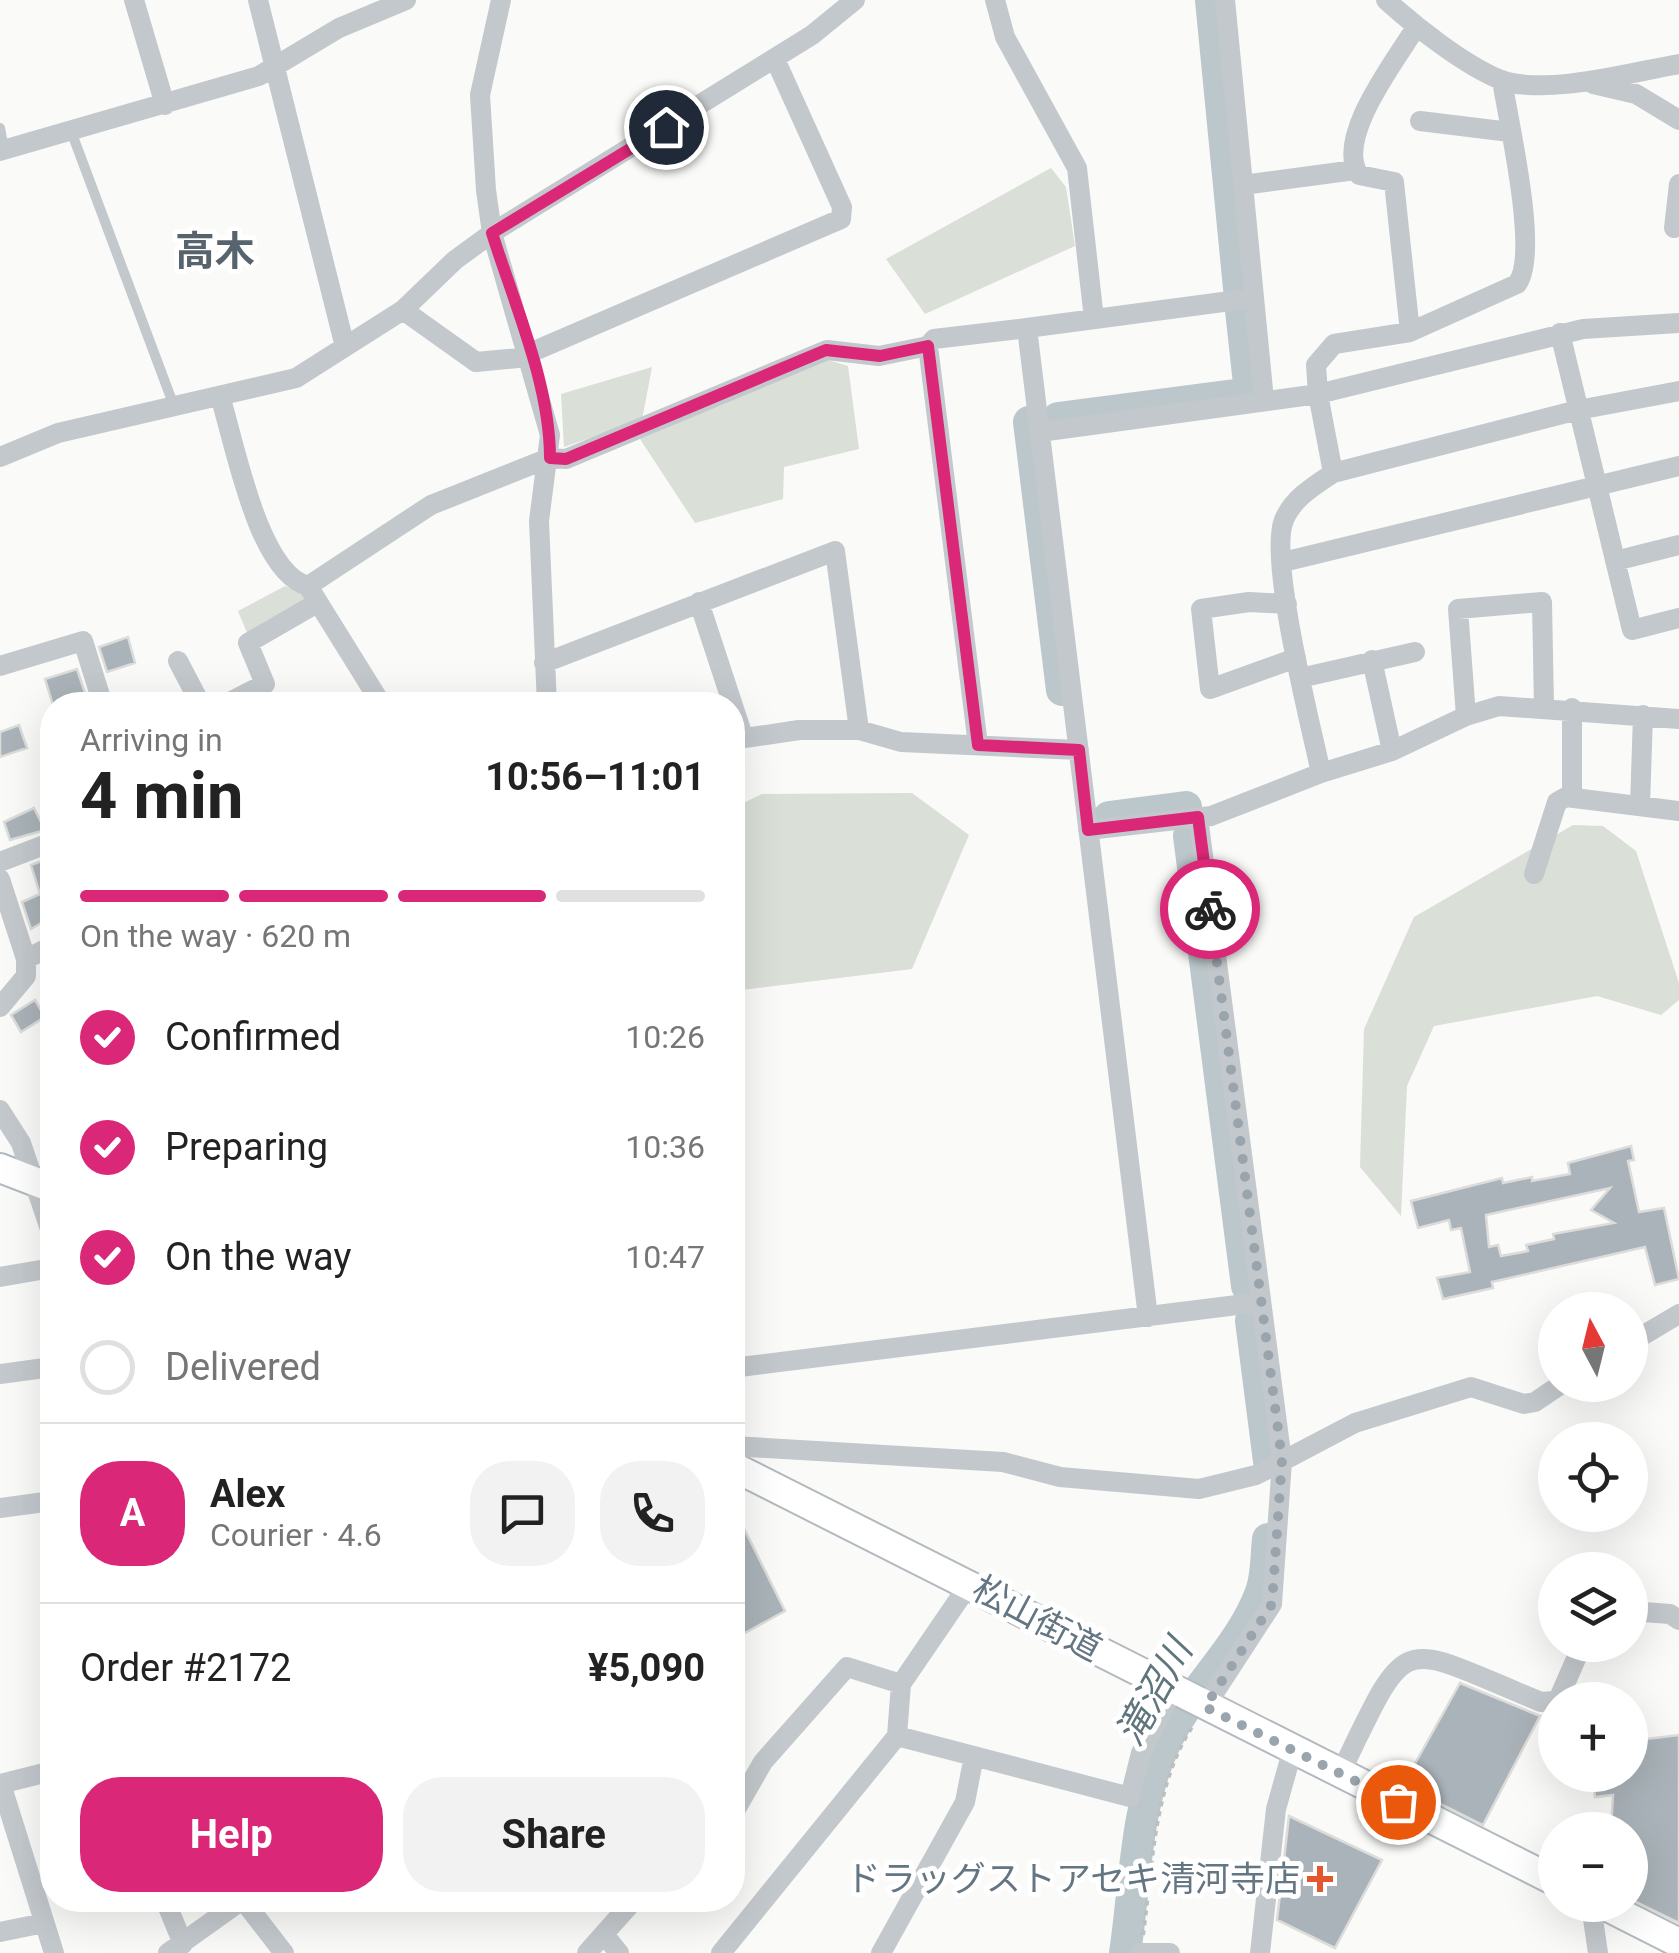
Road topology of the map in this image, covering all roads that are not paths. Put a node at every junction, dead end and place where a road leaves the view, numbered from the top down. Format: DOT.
graph roads {
  1 [pos="134,0"];
  2 [pos="258,0"];
  3 [pos="406,0"];
  4 [pos="501,0"];
  5 [pos="855,0"];
  6 [pos="995,0"];
  7 [pos="1225,0"];
  8 [pos="1386,0"];
  9 [pos="1416,27"];
  10 [pos="775,58"];
  11 [pos="274,64"];
  12 [pos="1679,64"];
  13 [pos="1502,80"];
  14 [pos="1571,82"];
  15 [pos="165,104"];
  16 [pos="1679,120"];
  17 [pos="1420,121"];
  18 [pos="0,128"];
  19 [pos="71,132"];
  20 [pos="1510,132"];
  21 [pos="2,150"];
  22 [pos="1356,170"];
  23 [pos="1679,184"];
  24 [pos="1243,185"];
  25 [pos="1674,228"];
  26 [pos="492,233"];
  27 [pos="1253,298"];
  28 [pos="403,310"];
  29 [pos="1094,319"];
  30 [pos="1679,324"];
  31 [pos="1027,328"];
  32 [pos="1410,332"];
  33 [pos="1560,334"];
  34 [pos="928,346"];
  35 [pos="344,348"];
  36 [pos="529,351"];
  37 [pos="1679,392"];
  38 [pos="1318,394"];
  39 [pos="220,396"];
  40 [pos="1264,400"];
  41 [pos="174,406"];
  42 [pos="1578,410"];
  43 [pos="1040,432"];
  44 [pos="0,457"];
  45 [pos="550,458"];
  46 [pos="1679,466"];
  47 [pos="1333,473"];
  48 [pos="1597,486"];
  49 [pos="1679,546"];
  50 [pos="1615,561"];
  51 [pos="1282,562"];
  52 [pos="313,594"];
  53 [pos="699,602"];
  54 [pos="1287,604"];
  55 [pos="1679,618"];
  56 [pos="1415,652"];
  57 [pos="1372,660"];
  58 [pos="178,661"];
  59 [pos="544,663"];
  60 [pos="0,666"];
  61 [pos="1298,668"];
  62 [pos="99,692"];
  63 [pos="194,692"];
  64 [pos="249,692"];
  65 [pos="374,692"];
  66 [pos="545,692"];
  67 [pos="725,692"];
  68 [pos="1544,707"];
  69 [pos="1572,708"];
  70 [pos="1466,716"];
  71 [pos="1643,716"];
  72 [pos="1679,719"];
  73 [pos="859,730"];
  74 [pos="745,738"];
  75 [pos="978,745"];
  76 [pos="1079,750"];
  77 [pos="1392,751"];
  78 [pos="1321,773"];
  79 [pos="1572,797"];
  80 [pos="1640,806"];
  81 [pos="1679,811"];
  82 [pos="1198,817"];
  83 [pos="1088,830"];
  84 [pos="40,847"];
  85 [pos="0,862"];
  86 [pos="1534,874"];
  87 [pos="1,884"];
  88 [pos="40,952"];
  89 [pos="26,958"];
  90 [pos="0,1007"];
  91 [pos="0,1110"];
  92 [pos="0,1168"];
  93 [pos="40,1178"];
  94 [pos="40,1183"];
  95 [pos="40,1270"];
  96 [pos="0,1276"];
  97 [pos="1260,1302"];
  98 [pos="1679,1314"];
  99 [pos="1148,1317"];
  100 [pos="1648,1332"];
  101 [pos="745,1366"];
  102 [pos="40,1369"];
  103 [pos="0,1374"];
  104 [pos="1538,1400"];
  105 [pos="745,1447"];
  106 [pos="1282,1460"];
  107 [pos="745,1472"];
  108 [pos="40,1503"];
  109 [pos="0,1508"];
  110 [pos="970,1584"];
  111 [pos="1648,1612"];
  112 [pos="1679,1620"];
  113 [pos="900,1684"];
  114 [pos="1189,1699"];
  115 [pos="1538,1701"];
  116 [pos="898,1736"];
  117 [pos="1292,1752"];
  118 [pos="974,1756"];
  119 [pos="40,1774"];
  120 [pos="1340,1774"];
  121 [pos="0,1784"];
  122 [pos="745,1793"];
  123 [pos="1538,1873"];
  124 [pos="40,1910"];
  125 [pos="41,1912"];
  126 [pos="167,1912"];
  127 [pos="226,1912"];
  128 [pos="252,1912"];
  129 [pos="628,1912"];
  130 [pos="1594,1922"];
  131 [pos="1637,1922"];
  132 [pos="44,1923"];
  133 [pos="0,1932"];
  134 [pos="1679,1942"];
  135 [pos="612,1945"];
  136 [pos="175,1949"];
  137 [pos="723,1952"];
  138 [pos="1141,1952"];
  139 [pos="54,1953"];
  140 [pos="284,1953"];
  141 [pos="588,1953"];
  142 [pos="882,1953"];
  143 [pos="1170,1953"];
  144 [pos="1260,1953"];
  145 [pos="1598,1953"];
  1 -- 15 [label="street"];
  2 -- 11 [label="street"];
  3 -- 11 [label="street"];
  4 -- 26 [label="street"];
  5 -- 10 [label="street"];
  6 -- 29 [label="street"];
  7 -- 24 [label="street"];
  8 -- 9 [label="street"];
  9 -- 13 [label="street"];
  9 -- 22 [label="street"];
  10 -- 26 [label="street"];
  10 -- 36 [label="street"];
  11 -- 15 [label="street"];
  11 -- 35 [label="street"];
  12 -- 14 [label="street"];
  13 -- 14 [label="street"];
  13 -- 20 [label="street"];
  14 -- 16 [label="street"];
  15 -- 19 [label="street"];
  17 -- 20 [label="street"];
  18 -- 21 [label="lane"];
  19 -- 21 [label="street"];
  19 -- 41 [label="lane"];
  20 -- 32 [label="street"];
  22 -- 24 [label="street"];
  22 -- 32 [label="street"];
  23 -- 25 [label="street"];
  24 -- 27 [label="street"];
  26 -- 28 [label="street"];
  26 -- 36 [label="street"];
  27 -- 29 [label="street"];
  27 -- 40 [label="street"];
  28 -- 35 [label="street"];
  28 -- 36 [label="street"];
  29 -- 31 [label="street"];
  30 -- 33 [label="street"];
  31 -- 34 [label="street"];
  31 -- 43 [label="street"];
  32 -- 38 [label="street"];
  33 -- 38 [label="street"];
  33 -- 42 [label="street"];
  34 -- 45 [label="street"];
  34 -- 75 [label="street"];
  35 -- 39 [label="street"];
  36 -- 45 [label="street"];
  37 -- 42 [label="street"];
  38 -- 40 [label="street"];
  38 -- 47 [label="street"];
  39 -- 41 [label="street"];
  39 -- 52 [label="street"];
  40 -- 43 [label="street"];
  41 -- 44 [label="street"];
  42 -- 47 [label="street"];
  42 -- 48 [label="street"];
  43 -- 76 [label="street"];
  45 -- 52 [label="street"];
  45 -- 59 [label="street"];
  46 -- 48 [label="street"];
  47 -- 51 [label="street"];
  48 -- 50 [label="street"];
  48 -- 51 [label="street"];
  49 -- 50 [label="street"];
  50 -- 55 [label="street"];
  51 -- 54 [label="street"];
  52 -- 64 [label="street"];
  52 -- 65 [label="street"];
  53 -- 59 [label="street"];
  53 -- 67 [label="street"];
  53 -- 73 [label="street"];
  54 -- 61 [label="street"];
  54 -- 61 [label="street"];
  56 -- 57 [label="street"];
  57 -- 61 [label="street"];
  57 -- 77 [label="street"];
  58 -- 63 [label="street"];
  59 -- 66 [label="street"];
  60 -- 62 [label="street"];
  61 -- 78 [label="street"];
  68 -- 69 [label="street"];
  68 -- 70 [label="street"];
  68 -- 70 [label="street"];
  69 -- 71 [label="street"];
  69 -- 79 [label="street"];
  70 -- 77 [label="street"];
  71 -- 72 [label="street"];
  71 -- 80 [label="street"];
  73 -- 74 [label="street"];
  73 -- 75 [label="street"];
  75 -- 76 [label="street"];
  76 -- 83 [label="street"];
  77 -- 78 [label="street"];
  78 -- 82 [label="street"];
  79 -- 80 [label="street"];
  79 -- 86 [label="street"];
  80 -- 81 [label="street"];
  82 -- 83 [label="street"];
  82 -- 97 [label="street"];
  83 -- 99 [label="street"];
  84 -- 85 [label="street"];
  87 -- 89 [label="street"];
  88 -- 89 [label="street"];
  89 -- 90 [label="street"];
  91 -- 93 [label="street"];
  92 -- 94 [label="main road"];
  95 -- 96 [label="street"];
  97 -- 99 [label="street"];
  97 -- 106 [label="street"];
  98 -- 100 [label="street"];
  99 -- 101 [label="street"];
  102 -- 103 [label="street"];
  104 -- 106 [label="street"];
  105 -- 106 [label="street"];
  106 -- 114 [label="street"];
  107 -- 110 [label="main road, 松山街道"];
  108 -- 109 [label="street"];
  110 -- 113 [label="street"];
  110 -- 114 [label="main road, 松山街道"];
  111 -- 112 [label="street"];
  113 -- 116 [label="street"];
  113 -- 122 [label="street"];
  114 -- 117 [label="main road, 松山街道"];
  114 -- 118 [label="street"];
  115 -- 120 [label="street"];
  116 -- 118 [label="street"];
  116 -- 137 [label="street"];
  117 -- 120 [label="main road, 松山街道"];
  117 -- 144 [label="street"];
  118 -- 142 [label="street"];
  119 -- 121 [label="street"];
  120 -- 123 [label="main road, 松山街道"];
  121 -- 124 [label="street"];
  125 -- 132 [label="street"];
  126 -- 136 [label="street"];
  127 -- 136 [label="street"];
  128 -- 140 [label="street"];
  129 -- 135 [label="street"];
  130 -- 145 [label="street"];
  131 -- 134 [label="main road"];
  132 -- 133 [label="street"];
  132 -- 139 [label="street"];
  135 -- 141 [label="street"];
  138 -- 143 [label="street"];
}
